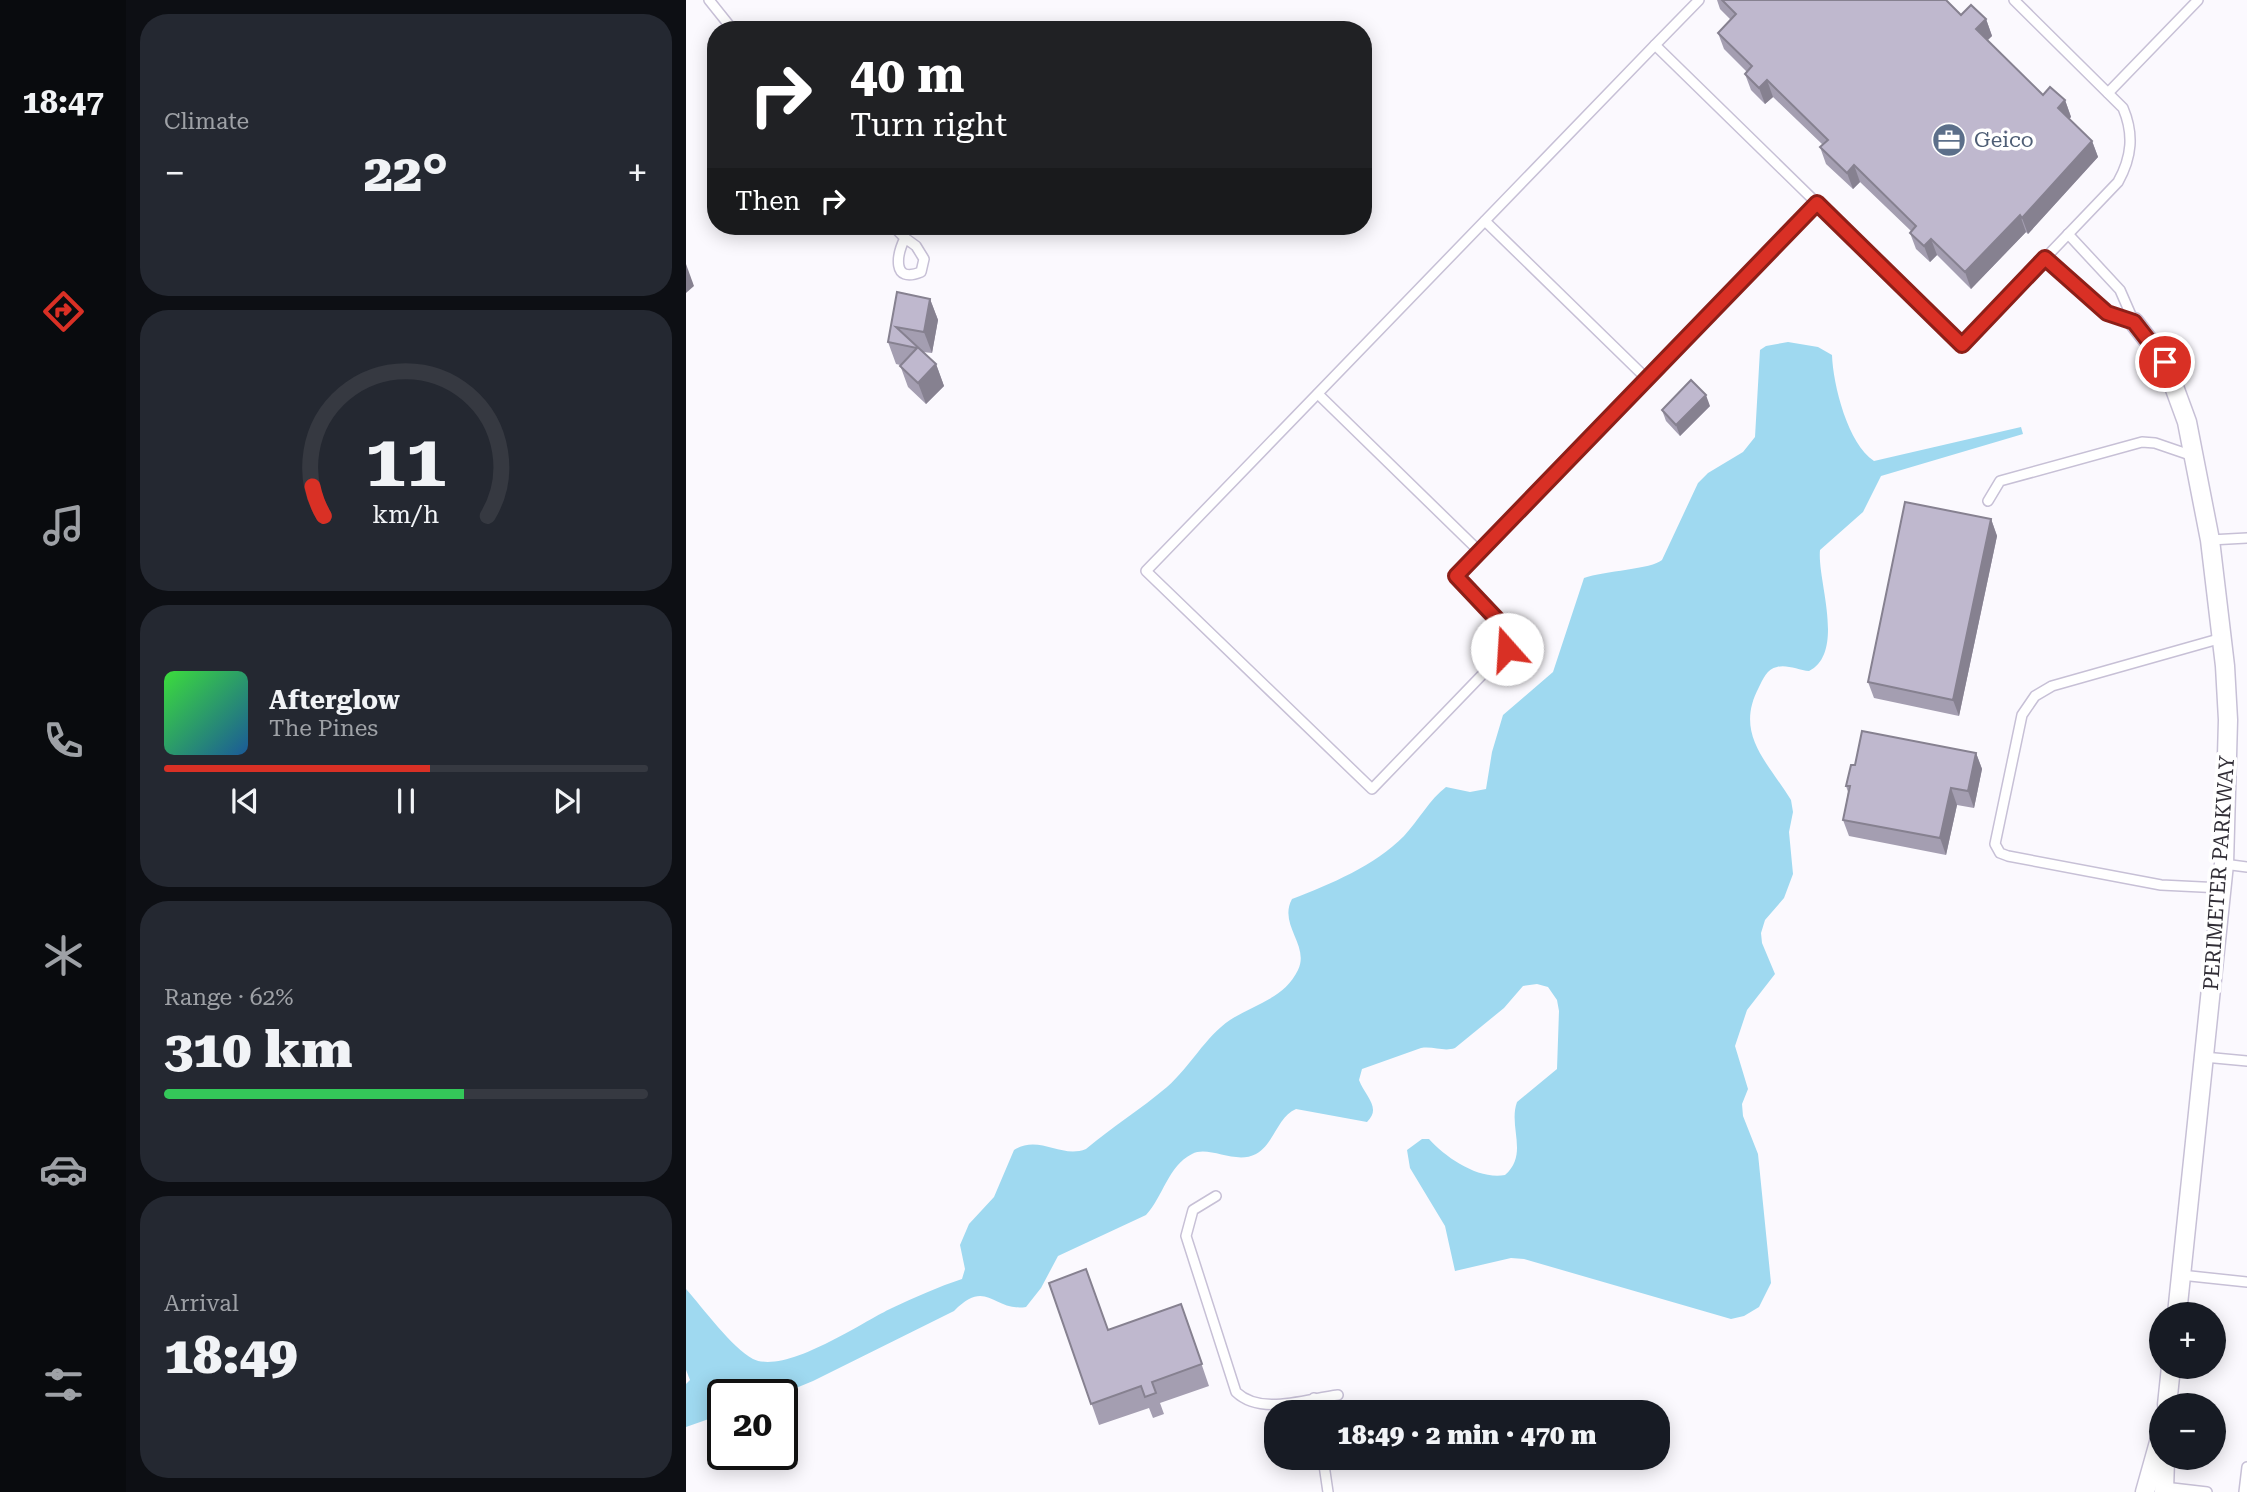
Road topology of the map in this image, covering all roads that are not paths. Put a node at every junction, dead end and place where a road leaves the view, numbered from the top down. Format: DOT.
graph roads {
  1 [pos="709,0"];
  2 [pos="1699,0"];
  3 [pos="2014,0"];
  4 [pos="2198,0"];
  5 [pos="726,21"];
  6 [pos="1655,45"];
  7 [pos="2108,93"];
  8 [pos="1817,203"];
  9 [pos="1485,221"];
  10 [pos="2068,234"];
  11 [pos="901,235"];
  12 [pos="905,239"];
  13 [pos="2045,258"];
  14 [pos="2134,322"];
  15 [pos="1647,379"];
  16 [pos="1318,394"];
  17 [pos="2195,456"];
  18 [pos="1988,501"];
  19 [pos="2247,538"];
  20 [pos="2210,540"];
  21 [pos="1480,552"];
  22 [pos="2222,638"];
  23 [pos="2224,864"];
  24 [pos="2247,867"];
  25 [pos="2222,888"];
  26 [pos="2204,1057"];
  27 [pos="2247,1061"];
  28 [pos="1216,1196"];
  29 [pos="2181,1275"];
  30 [pos="2247,1282"];
  31 [pos="2178,1302"];
  32 [pos="1338,1395"];
  33 [pos="1314,1398"];
  34 [pos="2247,1467"];
  35 [pos="1325,1470"];
  36 [pos="2151,1470"];
  37 [pos="2165,1470"];
  38 [pos="2164,1490"];
  39 [pos="1328,1492"];
  40 [pos="2145,1492"];
  41 [pos="2207,1492"];
  42 [pos="2244,1492"];
  1 -- 5 [label="lane"];
  2 -- 6 [label="lane"];
  3 -- 7 [label="lane"];
  4 -- 7 [label="lane"];
  6 -- 8 [label="lane"];
  6 -- 9 [label="lane"];
  7 -- 10 [label="lane"];
  8 -- 13 [label="lane"];
  8 -- 15 [label="lane"];
  9 -- 15 [label="lane"];
  9 -- 16 [label="lane"];
  10 -- 13 [label="lane"];
  10 -- 14 [label="lane"];
  11 -- 12 [label="lane"];
  13 -- 14 [label="lane"];
  14 -- 17 [label="street, PERIMETER PARKWAY"];
  15 -- 21 [label="lane"];
  16 -- 21 [label="lane"];
  16 -- 21 [label="lane"];
  17 -- 18 [label="lane"];
  17 -- 20 [label="street, PERIMETER PARKWAY"];
  19 -- 20 [label="lane"];
  20 -- 22 [label="street, PERIMETER PARKWAY"];
  22 -- 23 [label="street, PERIMETER PARKWAY"];
  22 -- 25 [label="lane"];
  23 -- 24 [label="lane"];
  23 -- 25 [label="street, PERIMETER PARKWAY"];
  25 -- 26 [label="street, PERIMETER PARKWAY"];
  26 -- 27 [label="lane"];
  26 -- 29 [label="street, PERIMETER PARKWAY"];
  28 -- 33 [label="lane"];
  29 -- 30 [label="lane"];
  29 -- 31 [label="street, PERIMETER PARKWAY"];
  32 -- 33 [label="lane"];
  34 -- 42 [label="lane"];
  35 -- 39 [label="lane"];
  36 -- 40 [label="street"];
  37 -- 38 [label="street"];
  38 -- 41 [label="lane"];
}
